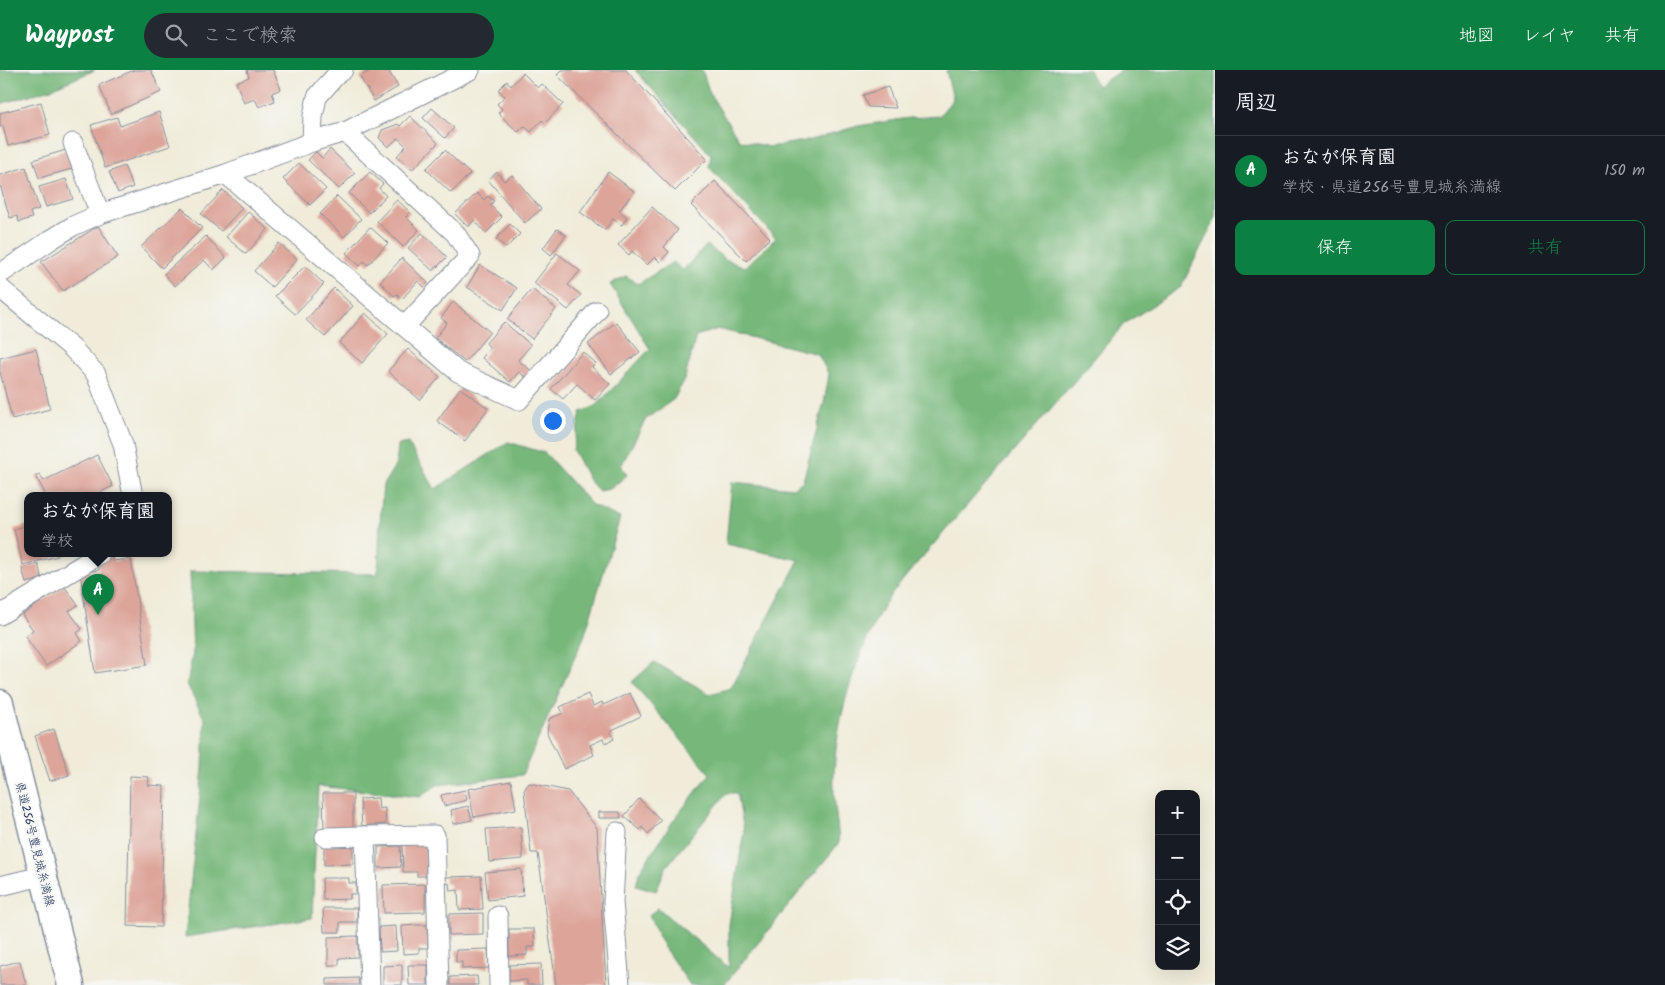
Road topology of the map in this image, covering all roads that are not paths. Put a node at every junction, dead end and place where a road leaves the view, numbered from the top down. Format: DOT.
graph roads {
  1 [pos="343,70"];
  2 [pos="470,70"];
  3 [pos="345,132"];
  4 [pos="73,142"];
  5 [pos="312,142"];
  6 [pos="226,174"];
  7 [pos="100,214"];
  8 [pos="0,274"];
  9 [pos="0,288"];
  10 [pos="597,311"];
  11 [pos="406,326"];
  12 [pos="133,492"];
  13 [pos="95,557"];
  14 [pos="0,616"];
  15 [pos="0,703"];
  16 [pos="616,832"];
  17 [pos="366,836"];
  18 [pos="325,837"];
  19 [pos="42,876"];
  20 [pos="0,886"];
  21 [pos="498,916"];
  22 [pos="71,985"];
  23 [pos="370,985"];
  24 [pos="439,985"];
  25 [pos="499,985"];
  26 [pos="620,985"];
  1 -- 5 [label="street"];
  2 -- 3 [label="street"];
  3 -- 5 [label="street"];
  3 -- 11 [label="street"];
  4 -- 7 [label="street"];
  5 -- 6 [label="street"];
  6 -- 7 [label="street"];
  6 -- 11 [label="street"];
  7 -- 8 [label="street"];
  9 -- 12 [label="street"];
  10 -- 11 [label="street"];
  13 -- 14 [label="street"];
  15 -- 19 [label="main road, 県道256号豊見城糸満線"];
  16 -- 26 [label="street"];
  17 -- 18 [label="street"];
  17 -- 23 [label="street"];
  17 -- 24 [label="street"];
  19 -- 20 [label="street"];
  19 -- 22 [label="main road, 県道256号豊見城糸満線"];
  21 -- 25 [label="street"];
}
